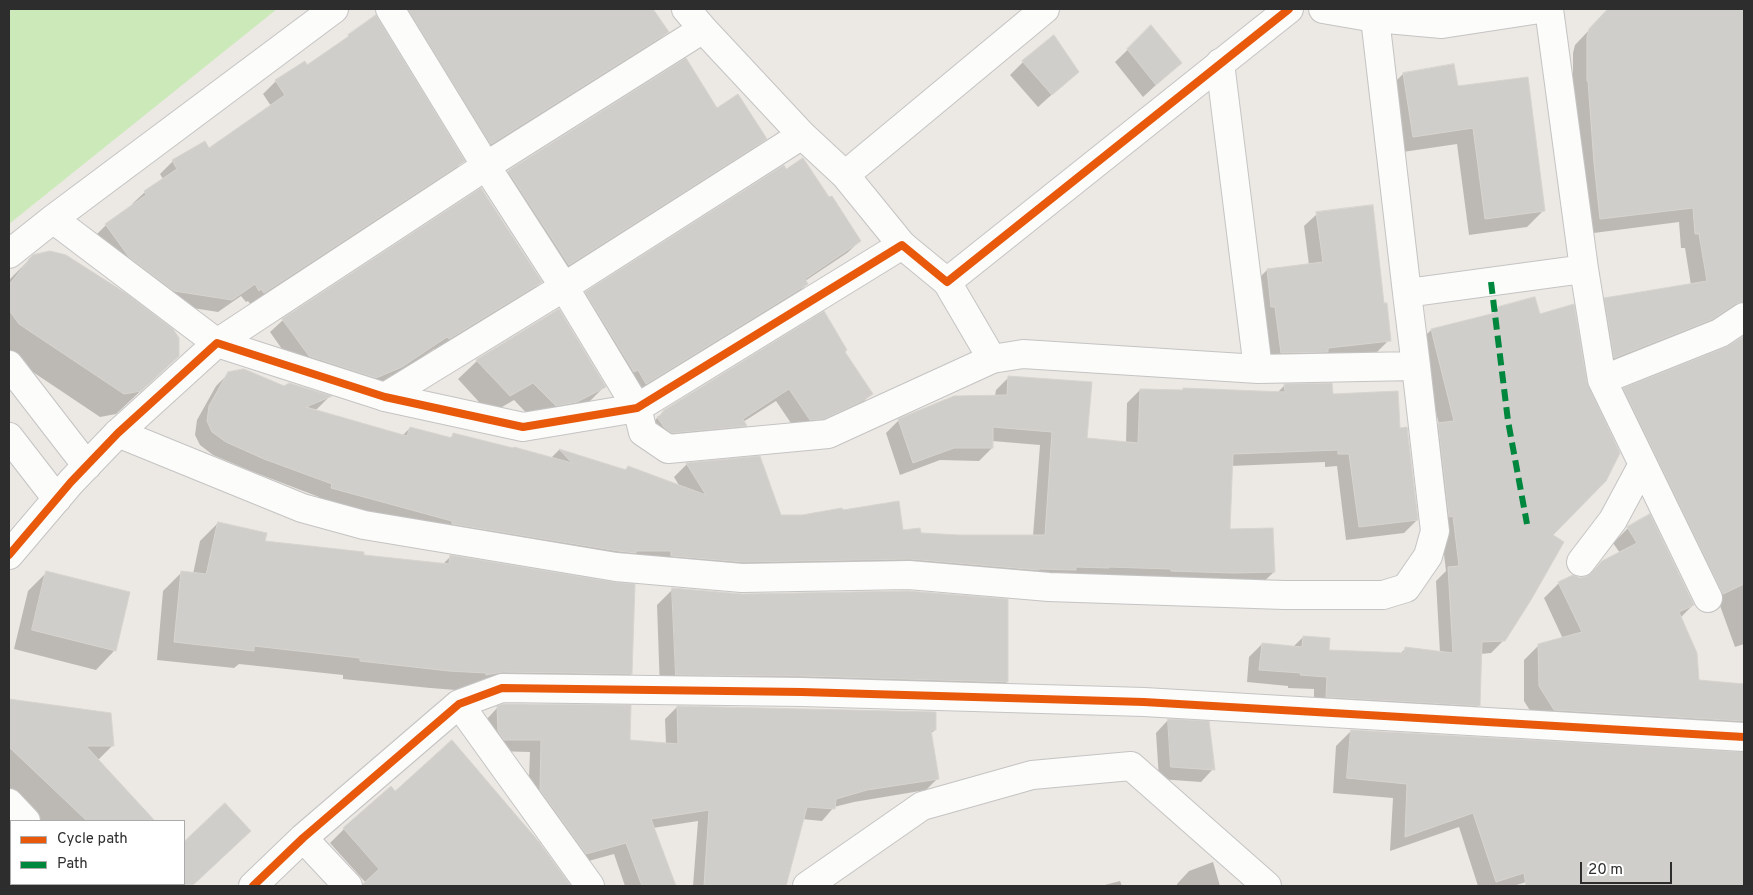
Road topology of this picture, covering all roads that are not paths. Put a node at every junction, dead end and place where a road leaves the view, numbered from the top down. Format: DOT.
graph roads {
  1 [pos="334,9"];
  2 [pos="390,9"];
  3 [pos="686,9"];
  4 [pos="1045,9"];
  5 [pos="1289,9"];
  6 [pos="1323,9"];
  7 [pos="1540,9"];
  8 [pos="1549,9"];
  9 [pos="1375,18"];
  10 [pos="703,29"];
  11 [pos="1220,63"];
  12 [pos="802,135"];
  13 [pos="486,166"];
  14 [pos="845,175"];
  15 [pos="53,219"];
  16 [pos="902,245"];
  17 [pos="9,254"];
  18 [pos="1584,269"];
  19 [pos="947,282"];
  20 [pos="564,287"];
  21 [pos="1407,293"];
  22 [pos="1744,317"];
  23 [pos="217,343"];
  24 [pos="992,359"];
  25 [pos="9,366"];
  26 [pos="1416,366"];
  27 [pos="1258,369"];
  28 [pos="1602,380"];
  29 [pos="386,397"];
  30 [pos="637,408"];
  31 [pos="118,433"];
  32 [pos="9,437"];
  33 [pos="1642,464"];
  34 [pos="72,482"];
  35 [pos="9,555"];
  36 [pos="1581,562"];
  37 [pos="1708,598"];
  38 [pos="459,704"];
  39 [pos="1744,737"];
  40 [pos="9,803"];
  41 [pos="25,820"];
  42 [pos="303,838"];
  43 [pos="253,886"];
  44 [pos="348,886"];
  45 [pos="590,886"];
  46 [pos="808,886"];
  47 [pos="1267,886"];
  1 -- 15 [label="street"];
  2 -- 13 [label="street"];
  3 -- 10 [label="street"];
  4 -- 14 [label="street"];
  5 -- 11 [label="street"];
  6 -- 9 [label="street"];
  7 -- 9 [label="street"];
  8 -- 18 [label="street"];
  9 -- 21 [label="street"];
  10 -- 12 [label="street"];
  10 -- 13 [label="street"];
  11 -- 19 [label="street"];
  11 -- 27 [label="street"];
  12 -- 14 [label="street"];
  12 -- 20 [label="street"];
  13 -- 20 [label="street"];
  13 -- 23 [label="street"];
  14 -- 16 [label="street"];
  15 -- 17 [label="street"];
  15 -- 23 [label="street"];
  16 -- 19 [label="street"];
  16 -- 30 [label="street"];
  18 -- 21 [label="street"];
  18 -- 28 [label="street"];
  19 -- 24 [label="street"];
  20 -- 29 [label="street"];
  20 -- 30 [label="street"];
  21 -- 26 [label="street"];
  22 -- 28 [label="street"];
  23 -- 29 [label="street"];
  23 -- 31 [label="street"];
  24 -- 27 [label="street"];
  24 -- 30 [label="street"];
  25 -- 34 [label="street"];
  26 -- 27 [label="street"];
  26 -- 31 [label="street"];
  28 -- 33 [label="street"];
  29 -- 30 [label="street"];
  31 -- 34 [label="street"];
  32 -- 34 [label="street"];
  33 -- 36 [label="street"];
  33 -- 37 [label="street"];
  34 -- 35 [label="street"];
  38 -- 39 [label="street"];
  38 -- 42 [label="street"];
  38 -- 45 [label="street"];
  40 -- 41 [label="street"];
  42 -- 43 [label="street"];
  42 -- 44 [label="street"];
  46 -- 47 [label="street"];
}
